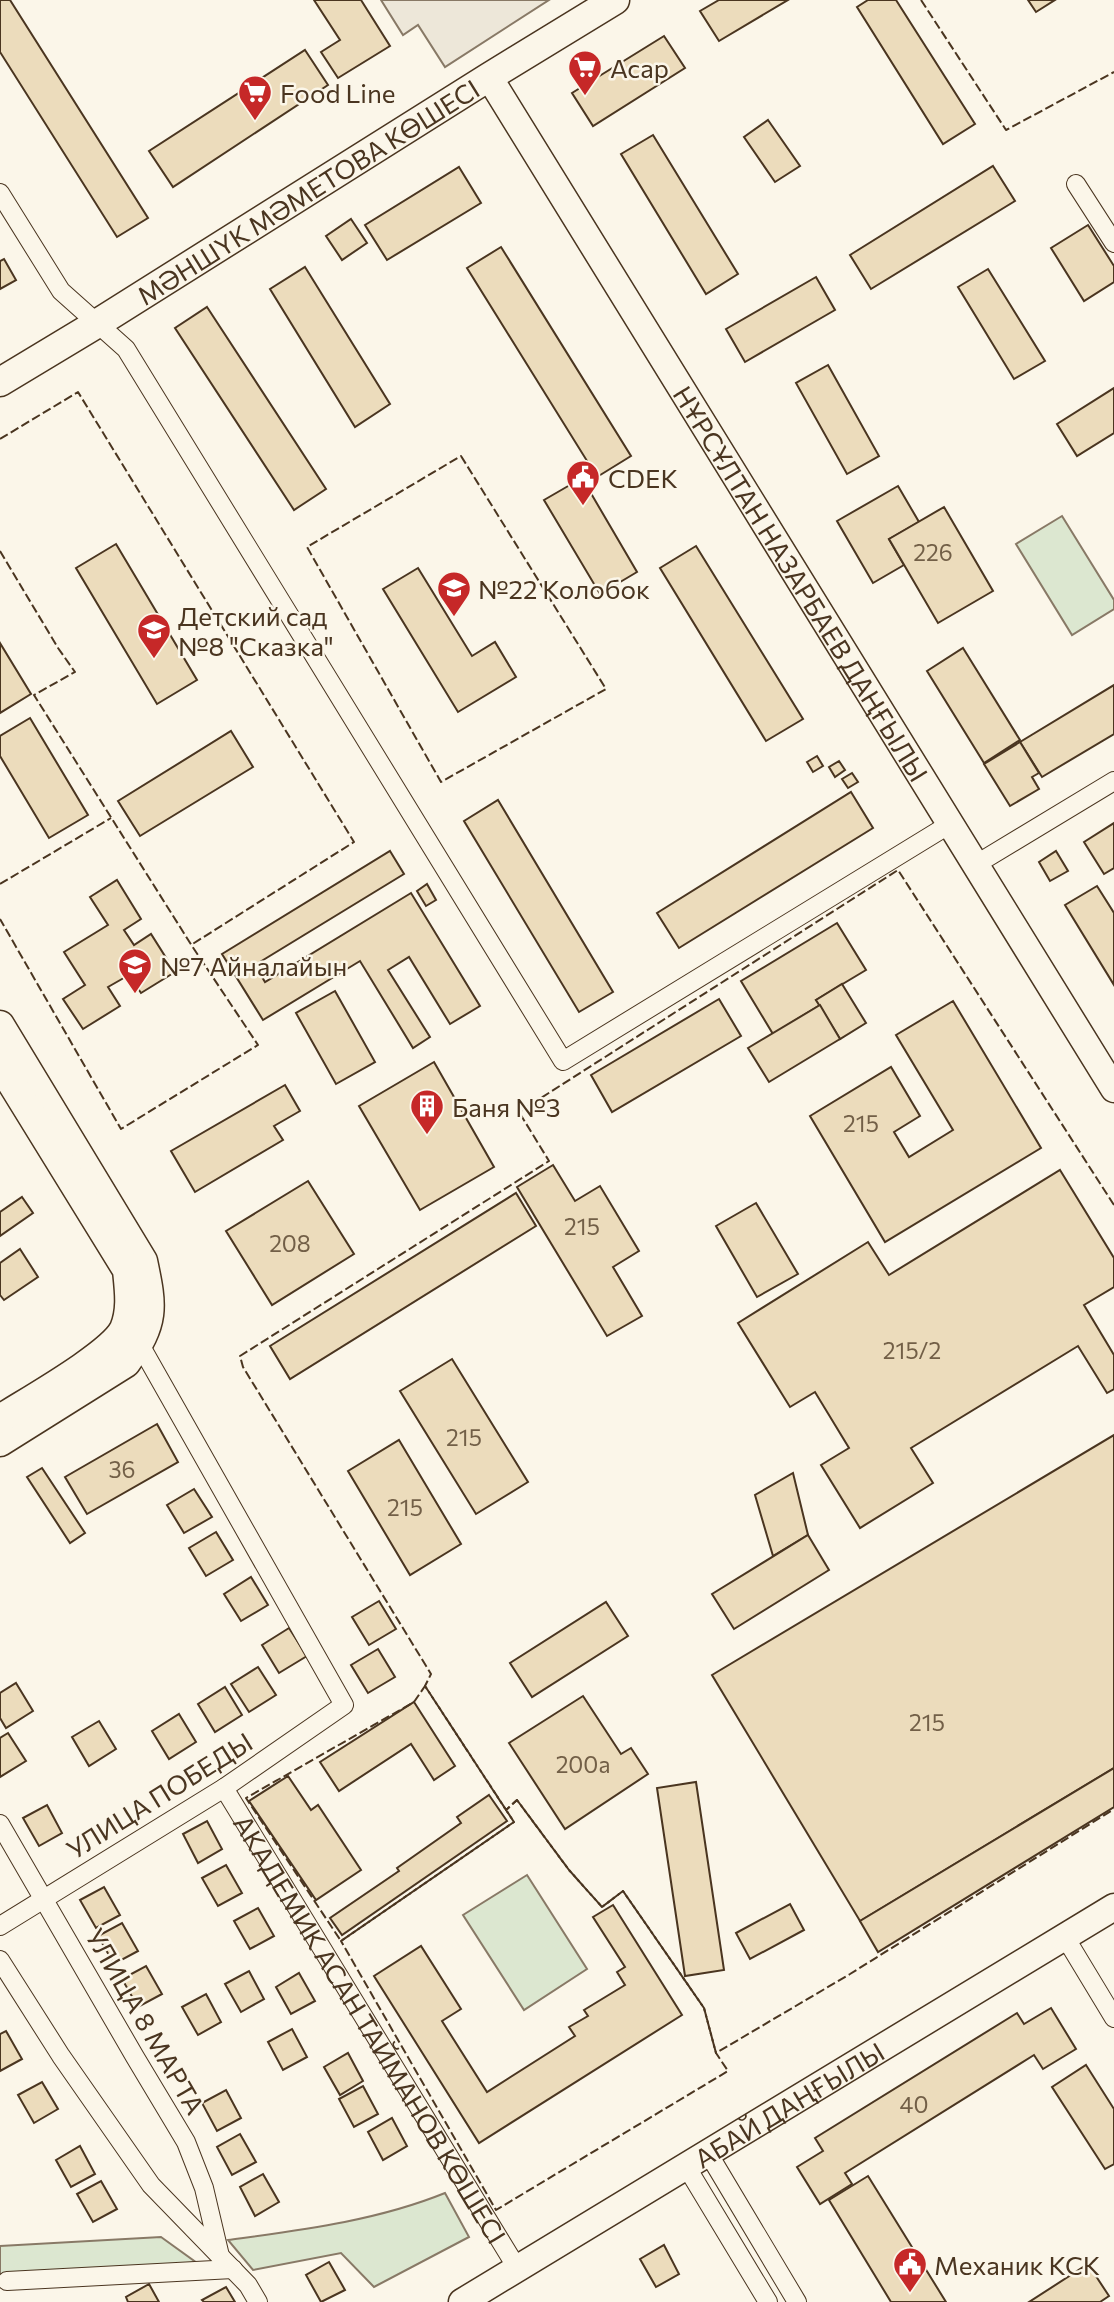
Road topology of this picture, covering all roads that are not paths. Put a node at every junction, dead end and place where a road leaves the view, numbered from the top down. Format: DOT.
graph roads {
  1 [pos="615,0"];
  2 [pos="489,77"];
  3 [pos="1076,184"];
  4 [pos="0,193"];
  5 [pos="1114,243"];
  6 [pos="98,323"];
  7 [pos="0,382"];
  8 [pos="1114,781"];
  9 [pos="950,824"];
  10 [pos="975,864"];
  11 [pos="0,1025"];
  12 [pos="0,1064"];
  13 [pos="1114,1089"];
  14 [pos="132,1336"];
  15 [pos="0,1419"];
  16 [pos="0,1442"];
  17 [pos="224,1788"];
  18 [pos="0,1824"];
  19 [pos="44,1899"];
  20 [pos="1114,1907"];
  21 [pos="0,1926"];
  22 [pos="1065,1937"];
  23 [pos="0,1960"];
  24 [pos="1114,2018"];
  25 [pos="697,2159"];
  26 [pos="220,2256"];
  27 [pos="517,2268"];
  28 [pos="233,2269"];
  29 [pos="8,2281"];
  30 [pos="258,2302"];
  31 [pos="462,2302"];
  32 [pos="768,2302"];
  33 [pos="797,2302"];
  1 -- 2 [label="main road, МӘНШҮК МӘМЕТОВА КӨШЕСІ"];
  2 -- 6 [label="main road, МӘНШҮК МӘМЕТОВА КӨШЕСІ"];
  2 -- 9 [label="main road, НҰРСҰЛТАН НАЗАРБАЕВ ДАҢҒЫЛЫ"];
  3 -- 5 [label="street"];
  4 -- 6 [label="street"];
  6 -- 7 [label="main road, МӘНШҮК МӘМЕТОВА КӨШЕСІ"];
  6 -- 9 [label="street"];
  8 -- 10 [label="street"];
  9 -- 10 [label="main road, НҰРСҰЛТАН НАЗАРБАЕВ ДАҢҒЫЛЫ"];
  10 -- 13 [label="main road, НҰРСҰЛТАН НАЗАРБАЕВ ДАҢҒЫЛЫ"];
  11 -- 14 [label="main road"];
  12 -- 14 [label="main road"];
  14 -- 15 [label="main road"];
  14 -- 16 [label="main road"];
  14 -- 17 [label="street, УЛИЦА ПОБЕДЫ"];
  17 -- 19 [label="street, УЛИЦА ПОБЕДЫ"];
  17 -- 27 [label="street, АКАДЕМИК АСАН ТАЙМАНОВ КӨШЕСІ"];
  18 -- 19 [label="street, УЛИЦА 8 МАРТА"];
  19 -- 21 [label="street, УЛИЦА ПОБЕДЫ"];
  19 -- 26 [label="street, УЛИЦА 8 МАРТА"];
  20 -- 22 [label="main road, АБАЙ ДАҢҒЫЛЫ"];
  22 -- 24 [label="street"];
  22 -- 25 [label="main road, АБАЙ ДАҢҒЫЛЫ"];
  23 -- 26 [label="street"];
  25 -- 27 [label="main road, АБАЙ ДАҢҒЫЛЫ"];
  25 -- 32 [label="street"];
  25 -- 33 [label="street"];
  26 -- 28 [label="street"];
  27 -- 31 [label="main road, АБАЙ ДАҢҒЫЛЫ"];
  28 -- 29 [label="street"];
  28 -- 30 [label="street"];
}
